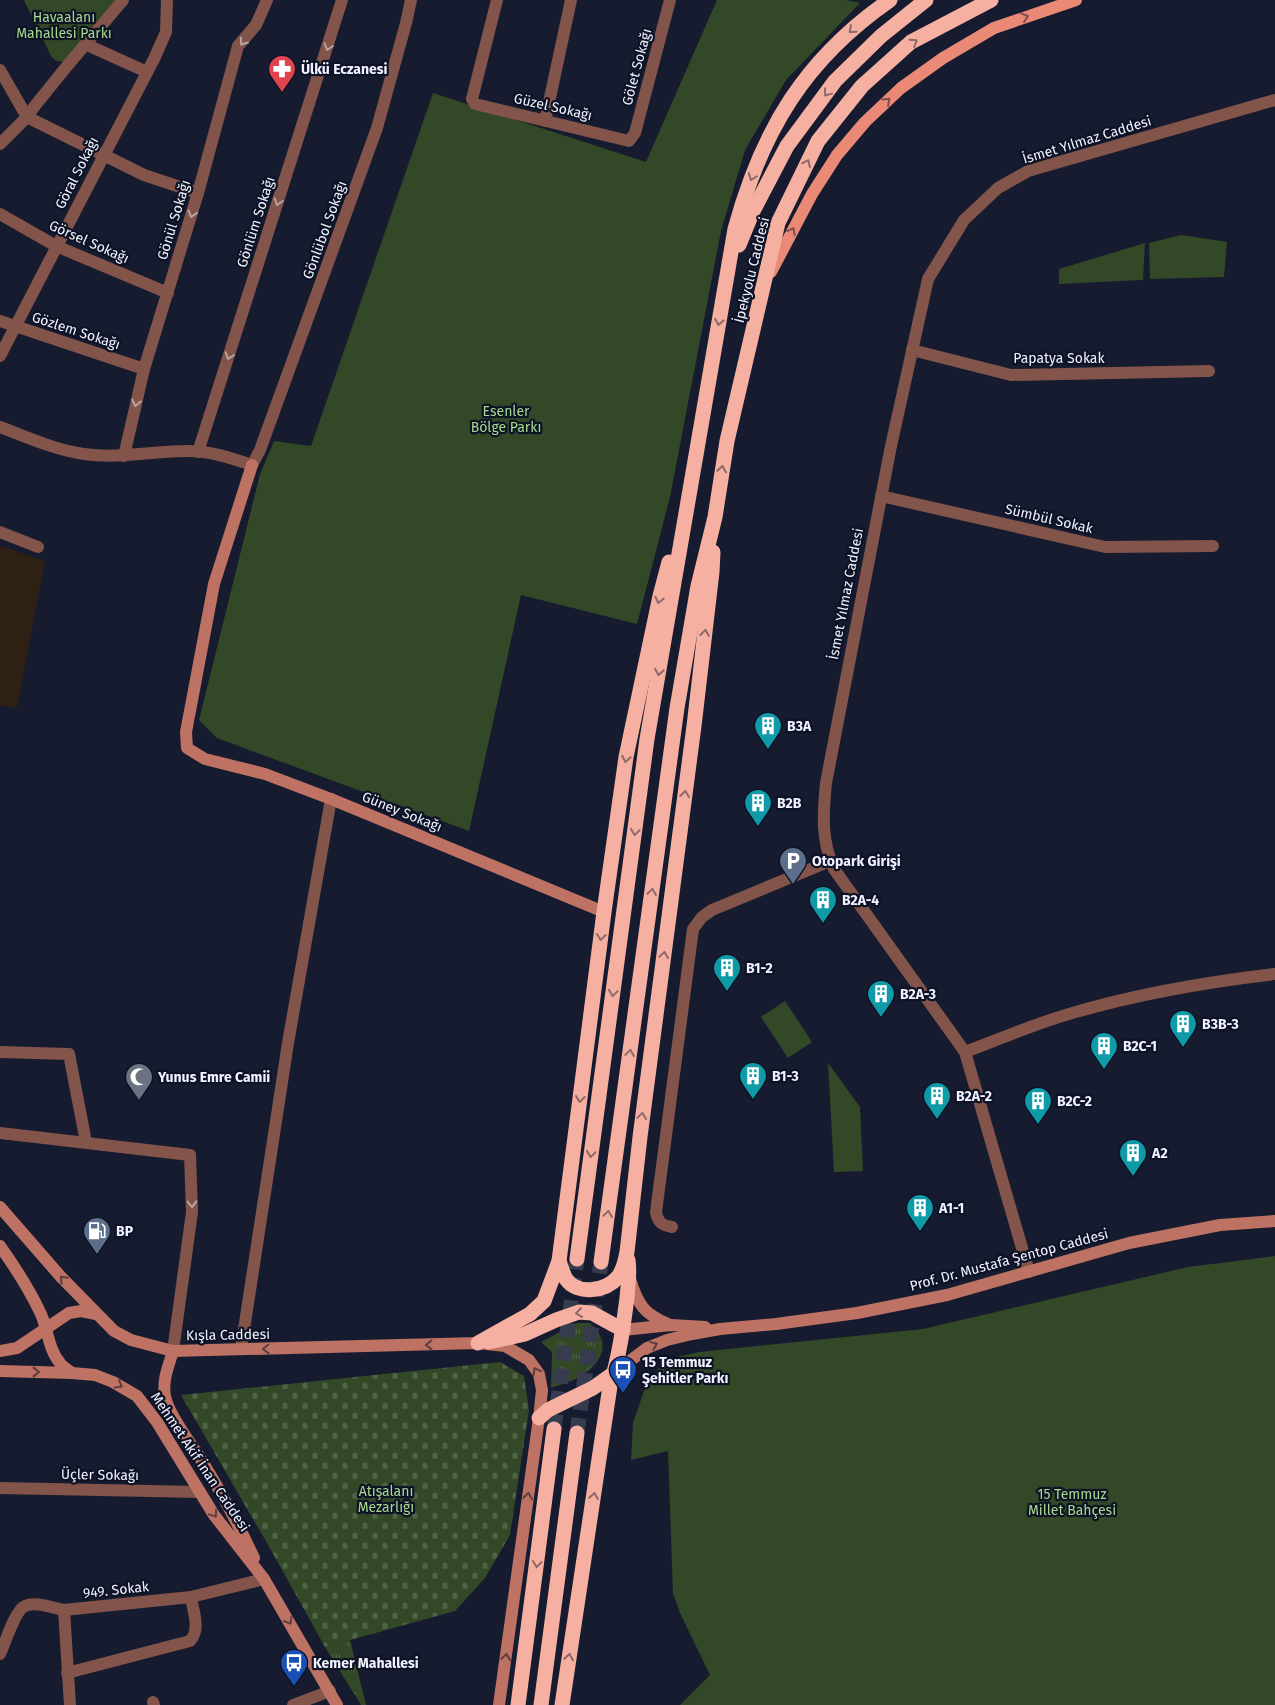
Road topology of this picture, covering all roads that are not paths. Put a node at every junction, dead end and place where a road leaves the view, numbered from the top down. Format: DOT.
graph roads {
  1 [pos="123,0"];
  2 [pos="167,0"];
  3 [pos="267,0"];
  4 [pos="342,0"];
  5 [pos="411,0"];
  6 [pos="497,0"];
  7 [pos="572,0"];
  8 [pos="670,0"];
  9 [pos="890,0"];
  10 [pos="926,0"];
  11 [pos="991,0"];
  12 [pos="1076,0"];
  13 [pos="85,44"];
  14 [pos="0,70"];
  15 [pos="147,72"];
  16 [pos="1275,100"];
  17 [pos="27,118"];
  18 [pos="545,121"];
  19 [pos="629,141"];
  20 [pos="0,144"];
  21 [pos="103,156"];
  22 [pos="198,193"];
  23 [pos="0,214"];
  24 [pos="56,246"];
  25 [pos="727,274"];
  26 [pos="168,293"];
  27 [pos="758,307"];
  28 [pos="0,321"];
  29 [pos="15,326"];
  30 [pos="912,350"];
  31 [pos="0,356"];
  32 [pos="144,369"];
  33 [pos="1209,371"];
  34 [pos="0,427"];
  35 [pos="198,452"];
  36 [pos="124,456"];
  37 [pos="252,464"];
  38 [pos="691,486"];
  39 [pos="881,496"];
  40 [pos="715,518"];
  41 [pos="0,532"];
  42 [pos="1213,546"];
  43 [pos="38,547"];
  44 [pos="331,799"];
  45 [pos="830,861"];
  46 [pos="604,912"];
  47 [pos="1275,974"];
  48 [pos="0,1052"];
  49 [pos="965,1052"];
  50 [pos="0,1132"];
  51 [pos="86,1142"];
  52 [pos="0,1207"];
  53 [pos="1275,1221"];
  54 [pos="672,1227"];
  55 [pos="0,1246"];
  56 [pos="627,1252"];
  57 [pos="577,1259"];
  58 [pos="559,1260"];
  59 [pos="601,1262"];
  60 [pos="1029,1272"];
  61 [pos="630,1276"];
  62 [pos="96,1314"];
  63 [pos="671,1326"];
  64 [pos="46,1328"];
  65 [pos="720,1329"];
  66 [pos="623,1330"];
  67 [pos="478,1344"];
  68 [pos="241,1349"];
  69 [pos="0,1351"];
  70 [pos="173,1351"];
  71 [pos="0,1371"];
  72 [pos="614,1372"];
  73 [pos="72,1373"];
  74 [pos="539,1418"];
  75 [pos="554,1429"];
  76 [pos="577,1433"];
  77 [pos="0,1488"];
  78 [pos="200,1492"];
  79 [pos="264,1579"];
  80 [pos="190,1597"];
  81 [pos="64,1610"];
  82 [pos="0,1654"];
  83 [pos="67,1673"];
  84 [pos="330,1691"];
  85 [pos="70,1705"];
  86 [pos="294,1705"];
  87 [pos="337,1705"];
  88 [pos="499,1705"];
  89 [pos="518,1705"];
  90 [pos="541,1705"];
  91 [pos="562,1705"];
  1 -- 13 [label="street"];
  2 -- 15 [label="street, Göral Sokağı"];
  3 -- 22 [label="street, Gönül Sokağı, one-way"];
  4 -- 35 [label="street, Gönlüm Sokağı, one-way"];
  5 -- 37 [label="street, Gönlübol Sokağı"];
  6 -- 18 [label="street, Güzel Sokağı"];
  7 -- 18 [label="street"];
  8 -- 19 [label="street, Gölet Sokağı"];
  9 -- 25 [label="highway, İpekyolu Caddesi, one-way"];
  10 -- 25 [label="highway, one-way"];
  27 -- 11 [label="highway, İpekyolu Caddesi, one-way"];
  27 -- 12 [label="main road, one-way"];
  13 -- 15 [label="street"];
  13 -- 17 [label="street"];
  14 -- 17 [label="street"];
  15 -- 21 [label="street, Göral Sokağı"];
  16 -- 30 [label="street, İsmet Yılmaz Caddesi"];
  17 -- 20 [label="street"];
  17 -- 21 [label="street"];
  18 -- 19 [label="street, Güzel Sokağı"];
  21 -- 22 [label="street"];
  21 -- 24 [label="street, Göral Sokağı"];
  22 -- 26 [label="street, Gönül Sokağı, one-way"];
  23 -- 24 [label="street, Görsel Sokağı"];
  24 -- 26 [label="street, Görsel Sokağı"];
  24 -- 29 [label="street, Göral Sokağı"];
  25 -- 38 [label="highway, İpekyolu Caddesi, one-way"];
  26 -- 32 [label="street, Gönül Sokağı"];
  40 -- 27 [label="highway, İpekyolu Caddesi, one-way"];
  28 -- 29 [label="street, Gözlem Sokağı"];
  29 -- 31 [label="street, Göral Sokağı"];
  29 -- 32 [label="street, Gözlem Sokağı"];
  30 -- 33 [label="street, Papatya Sokak"];
  30 -- 39 [label="street, İsmet Yılmaz Caddesi"];
  32 -- 36 [label="street, Gönül Sokağı, one-way"];
  34 -- 36 [label="street"];
  35 -- 36 [label="street"];
  35 -- 37 [label="street"];
  37 -- 44 [label="main road, Güney Sokağı"];
  38 -- 46 [label="highway, one-way"];
  38 -- 57 [label="highway, one-way"];
  39 -- 42 [label="street, Sümbül Sokak"];
  39 -- 45 [label="street, İsmet Yılmaz Caddesi"];
  56 -- 40 [label="highway, one-way"];
  59 -- 40 [label="highway, one-way"];
  41 -- 43 [label="street"];
  44 -- 46 [label="main road, Güney Sokağı"];
  44 -- 68 [label="street"];
  45 -- 49 [label="street, İsmet Yılmaz Caddesi"];
  45 -- 54 [label="street"];
  46 -- 58 [label="highway, one-way"];
  47 -- 49 [label="street"];
  48 -- 51 [label="street"];
  49 -- 60 [label="street, İsmet Yılmaz Caddesi"];
  50 -- 51 [label="street"];
  51 -- 70 [label="street, one-way"];
  62 -- 52 [label="main road, one-way"];
  53 -- 60 [label="main road, Prof. Dr. Mustafa Şentop Caddesi"];
  55 -- 64 [label="main road"];
  56 -- 58 [label="highway"];
  56 -- 61 [label="highway"];
  58 -- 67 [label="highway"];
  60 -- 65 [label="main road, Prof. Dr. Mustafa Şentop Caddesi"];
  61 -- 63 [label="main road"];
  61 -- 66 [label="highway"];
  62 -- 64 [label="main road"];
  62 -- 70 [label="main road, Kışla Caddesi"];
  63 -- 65 [label="main road"];
  63 -- 66 [label="main road"];
  64 -- 69 [label="main road"];
  64 -- 73 [label="main road"];
  72 -- 65 [label="main road, one-way"];
  66 -- 67 [label="highway, one-way"];
  66 -- 72 [label="highway"];
  67 -- 68 [label="main road, Kışla Caddesi, one-way"];
  74 -- 67 [label="main road, Kışla Caddesi, one-way"];
  68 -- 70 [label="main road, Kışla Caddesi"];
  70 -- 79 [label="main road"];
  71 -- 73 [label="main road, one-way"];
  72 -- 74 [label="highway"];
  91 -- 72 [label="highway, one-way"];
  73 -- 78 [label="main road, Mehmet Akif İnan Caddesi, one-way"];
  88 -- 74 [label="main road, Kışla Caddesi, one-way"];
  75 -- 89 [label="highway, one-way"];
  76 -- 90 [label="highway"];
  77 -- 78 [label="street, Üçler Sokağı"];
  78 -- 79 [label="main road, Mehmet Akif İnan Caddesi, one-way"];
  79 -- 80 [label="street, 949. Sokak"];
  79 -- 84 [label="main road, Mehmet Akif İnan Caddesi, one-way"];
  80 -- 81 [label="street, 949. Sokak"];
  80 -- 83 [label="street"];
  81 -- 82 [label="street, 949. Sokak"];
  81 -- 83 [label="street"];
  83 -- 85 [label="street"];
  84 -- 86 [label="street"];
  84 -- 87 [label="main road, Mehmet Akif İnan Caddesi"];
}
